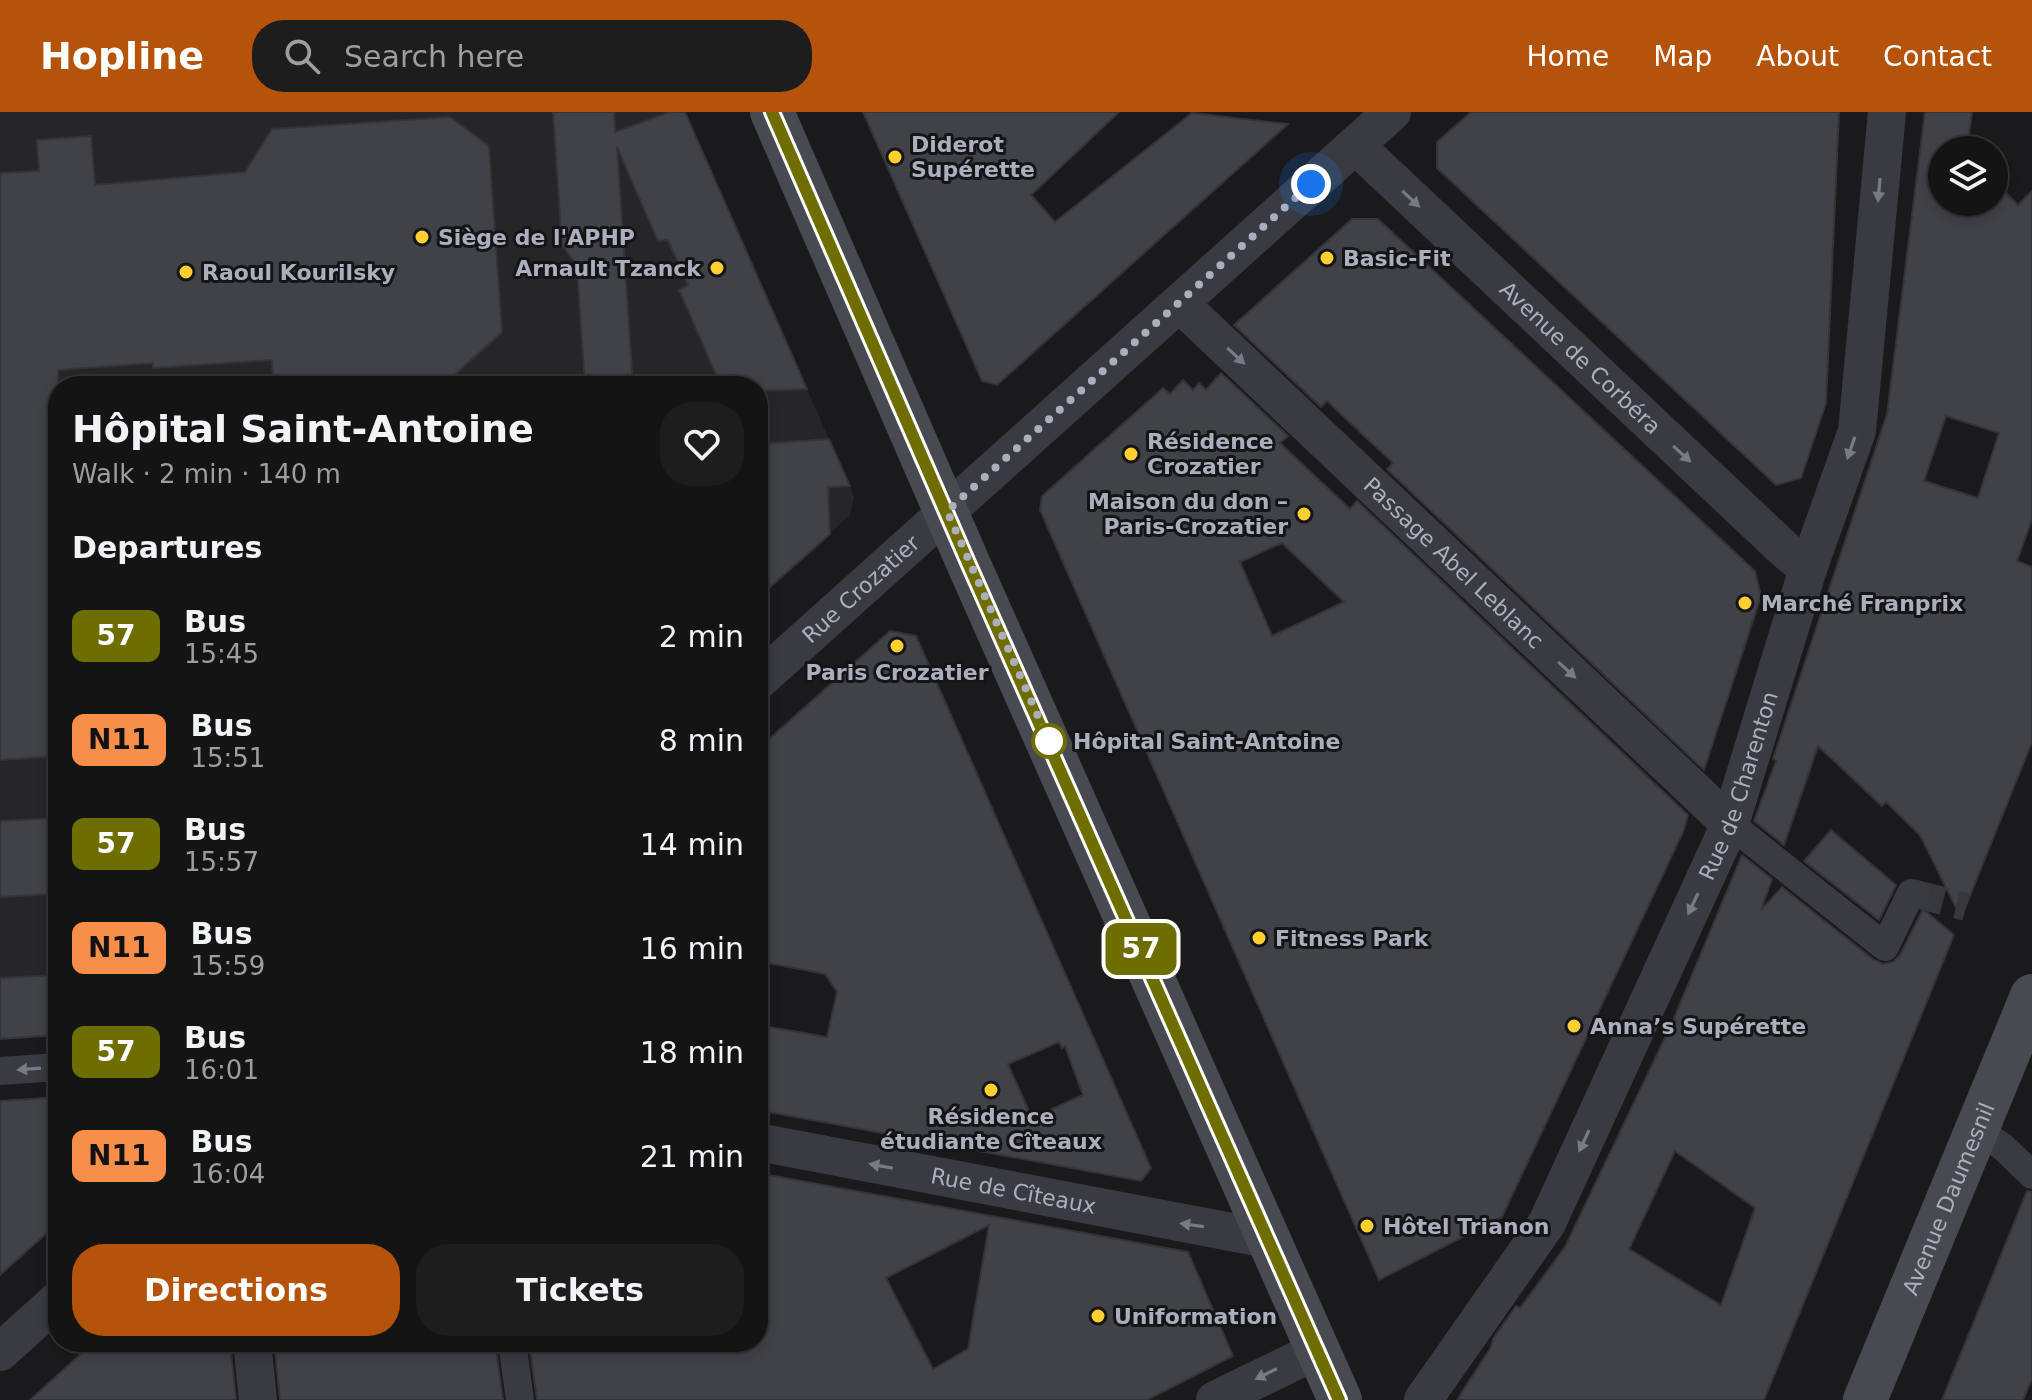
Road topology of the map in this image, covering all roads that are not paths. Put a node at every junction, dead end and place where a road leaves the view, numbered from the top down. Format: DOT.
graph roads {
  1 [pos="772,112"];
  2 [pos="1392,112"];
  3 [pos="1887,112"];
  4 [pos="1355,145"];
  5 [pos="1179,303"];
  6 [pos="947,511"];
  7 [pos="1808,569"];
  8 [pos="768,672"];
  9 [pos="1730,824"];
  10 [pos="1916,894"];
  11 [pos="2032,996"];
  12 [pos="48,1068"];
  13 [pos="0,1071"];
  14 [pos="1977,1129"];
  15 [pos="768,1144"];
  16 [pos="2032,1175"];
  17 [pos="1268,1239"];
  18 [pos="48,1309"];
  19 [pos="1318,1350"];
  20 [pos="0,1352"];
  21 [pos="253,1352"];
  22 [pos="513,1352"];
  23 [pos="258,1400"];
  24 [pos="520,1400"];
  25 [pos="1215,1400"];
  26 [pos="1340,1400"];
  27 [pos="1423,1400"];
  28 [pos="1865,1400"];
  1 -- 6 [label="main road"];
  2 -- 4 [label="street, Rue Crozatier"];
  3 -- 7 [label="street, Rue de Charenton, one-way"];
  4 -- 5 [label="street, Rue Crozatier"];
  4 -- 7 [label="street, Avenue de Corbéra, one-way"];
  5 -- 6 [label="street, Rue Crozatier"];
  5 -- 9 [label="street, Passage Abel Leblanc, one-way"];
  6 -- 8 [label="street, Rue Crozatier"];
  6 -- 17 [label="main road"];
  7 -- 9 [label="street, Rue de Charenton"];
  9 -- 10 [label="street"];
  9 -- 27 [label="street, Rue de Charenton, one-way"];
  11 -- 14 [label="main road, Avenue Daumesnil"];
  12 -- 13 [label="street, one-way"];
  14 -- 16 [label="street"];
  14 -- 28 [label="main road, Avenue Daumesnil"];
  17 -- 15 [label="street, Rue de Cîteaux, one-way"];
  17 -- 19 [label="main road"];
  18 -- 20 [label="street"];
  19 -- 25 [label="street, one-way"];
  19 -- 26 [label="main road"];
  21 -- 23 [label="street"];
  22 -- 24 [label="street"];
}
